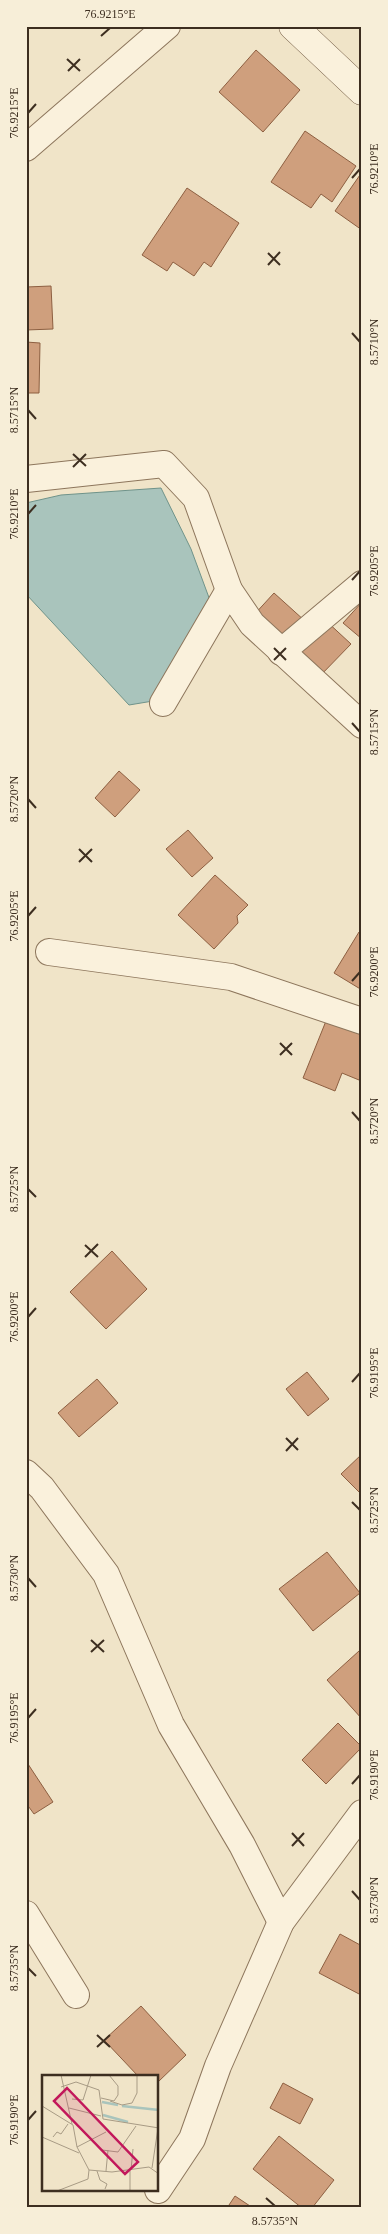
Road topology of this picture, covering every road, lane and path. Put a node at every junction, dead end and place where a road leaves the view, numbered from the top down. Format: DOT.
graph roads {
  1 [pos="167,26"];
  2 [pos="293,26"];
  3 [pos="362,91"];
  4 [pos="26,148"];
  5 [pos="26,479"];
  6 [pos="362,584"];
  7 [pos="229,590"];
  8 [pos="281,652"];
  9 [pos="164,703"];
  10 [pos="362,725"];
  11 [pos="49,952"];
  12 [pos="362,1021"];
  13 [pos="26,1473"];
  14 [pos="362,1813"];
  15 [pos="26,1914"];
  16 [pos="281,1922"];
  17 [pos="76,1995"];
  18 [pos="159,2187"];
  19 [pos="156,2192"];
  20 [pos="147,2208"];
  1 -- 4 [label="street"];
  2 -- 3 [label="main road"];
  5 -- 7 [label="street"];
  6 -- 8 [label="street"];
  7 -- 8 [label="street"];
  7 -- 9 [label="street"];
  8 -- 10 [label="street"];
  11 -- 12 [label="street"];
  13 -- 16 [label="street"];
  14 -- 16 [label="street"];
  15 -- 17 [label="street"];
  16 -- 18 [label="street"];
  19 -- 20 [label="street"];
}
